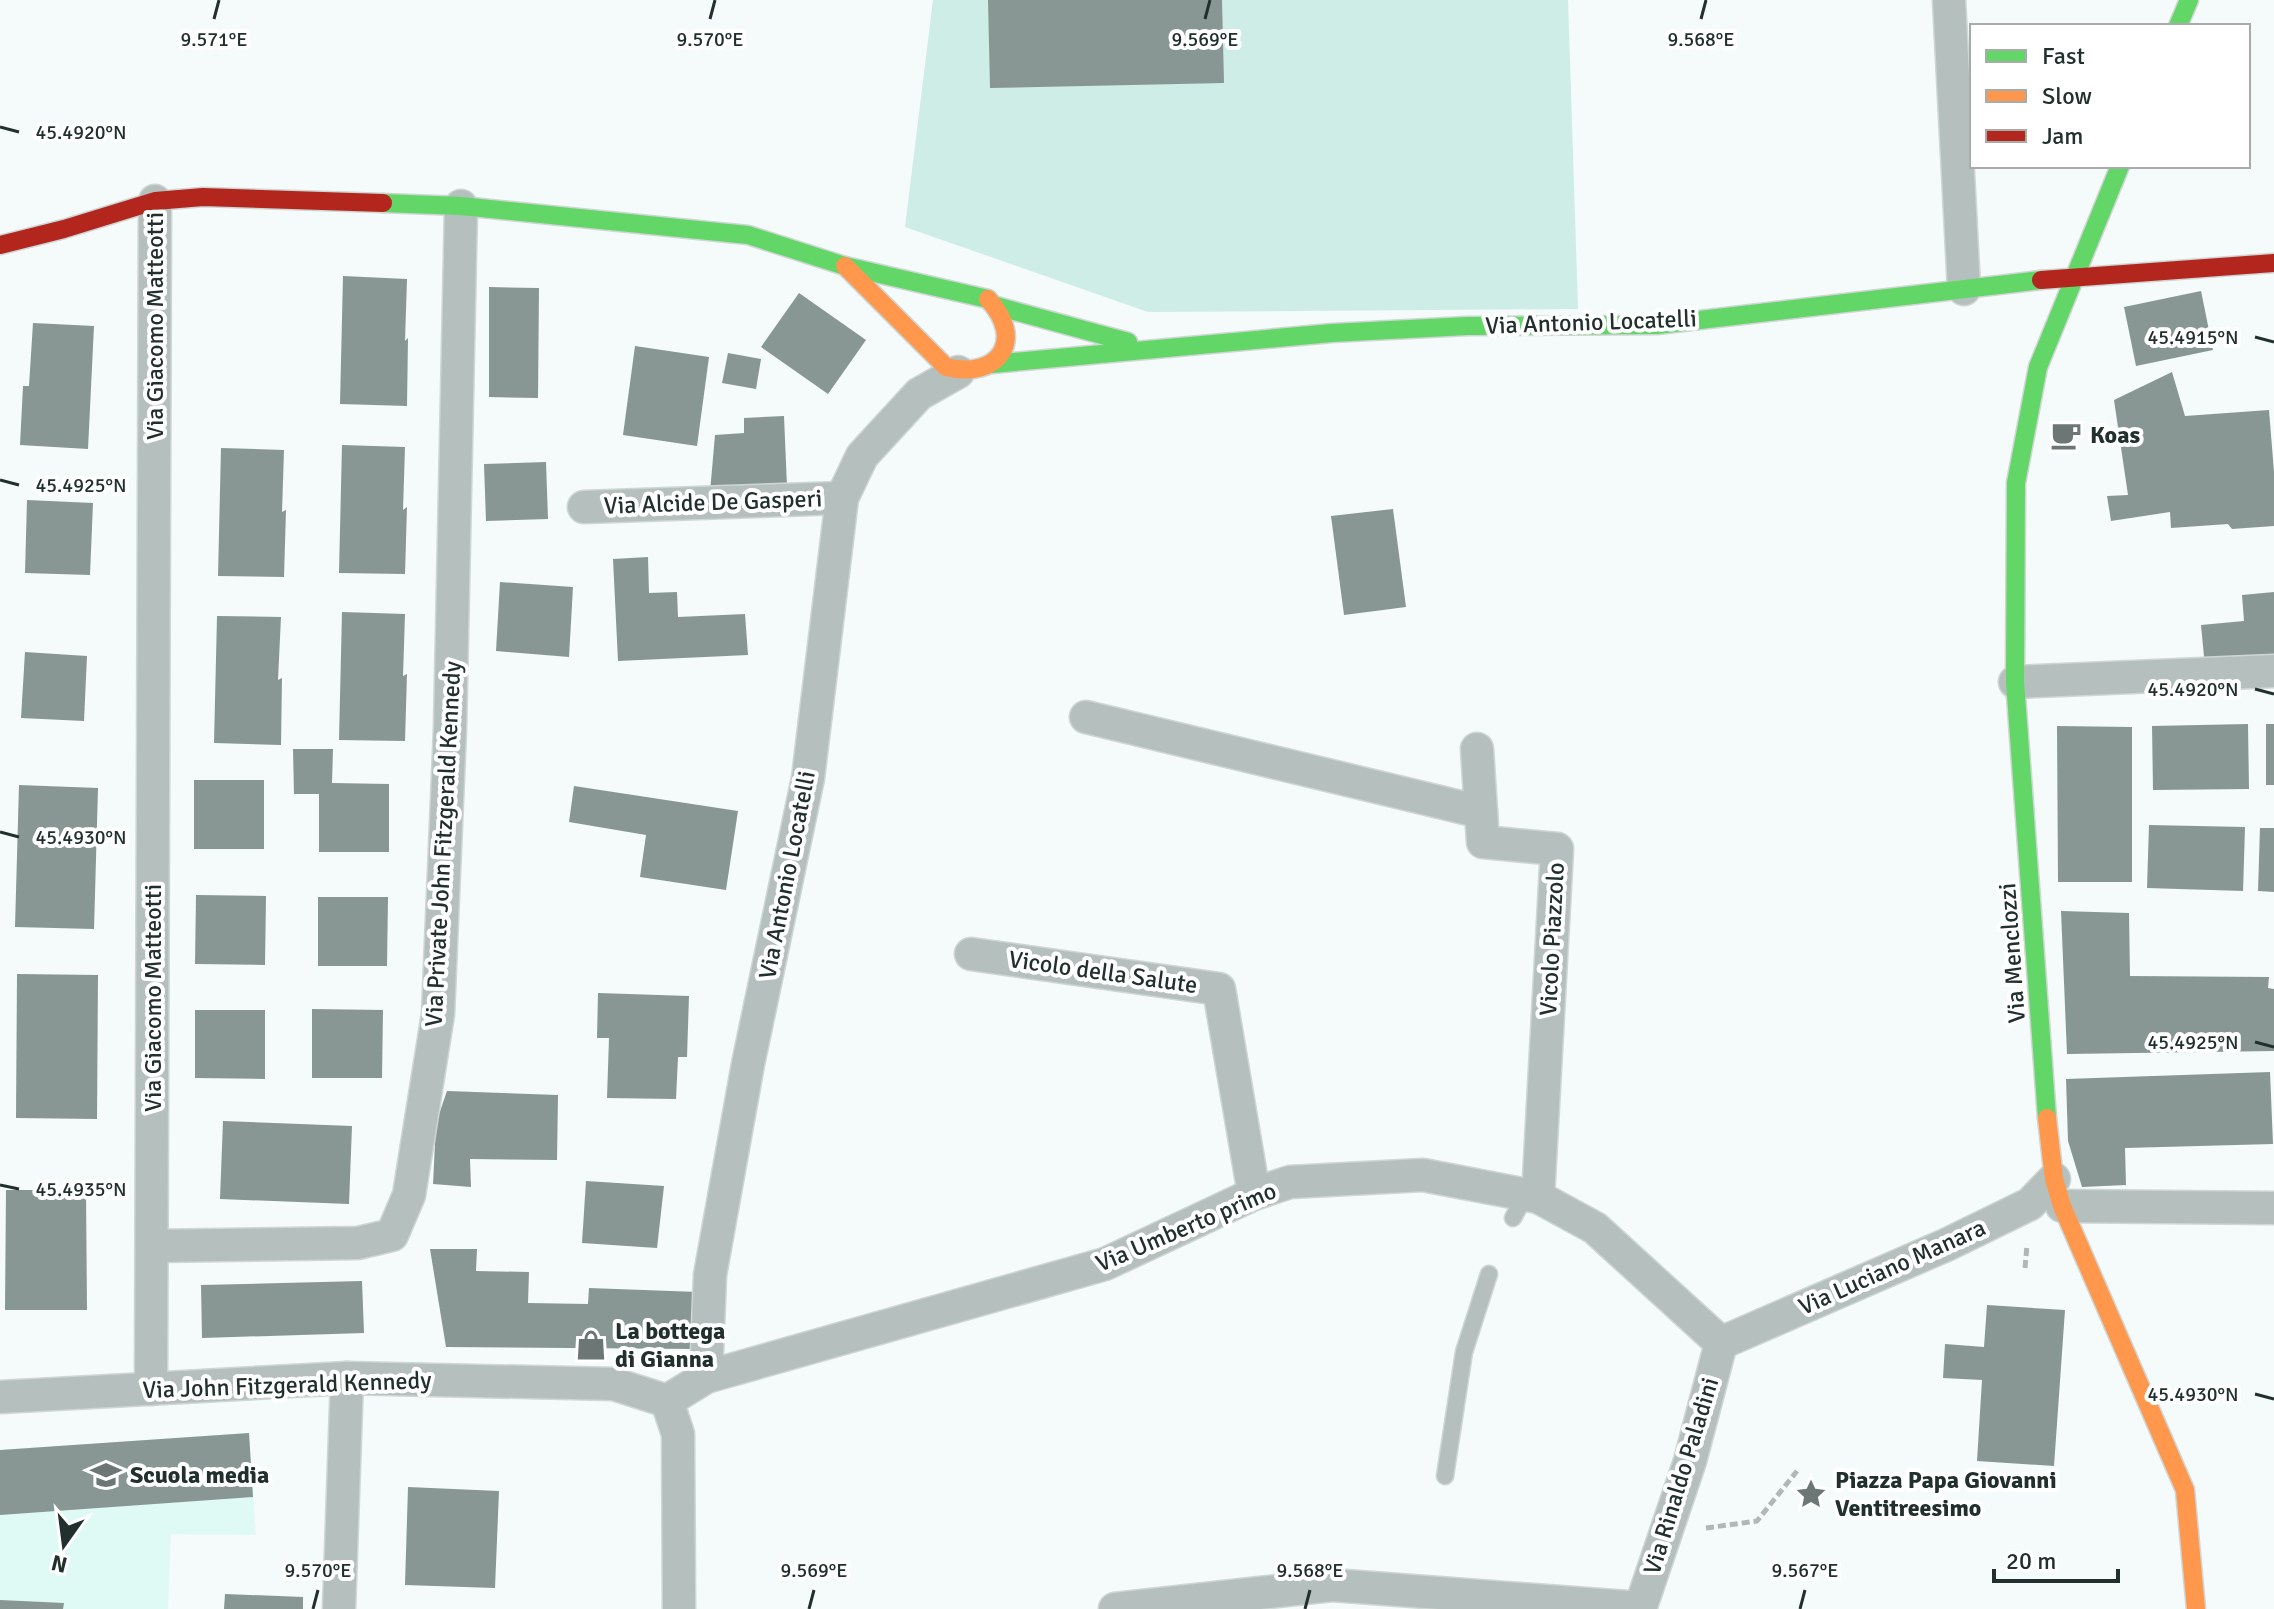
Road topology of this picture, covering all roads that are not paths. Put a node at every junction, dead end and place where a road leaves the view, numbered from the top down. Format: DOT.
graph roads {
  1 [pos="1949,0"];
  2 [pos="2189,0"];
  3 [pos="2179,24"];
  4 [pos="2119,168"];
  5 [pos="155,201"];
  6 [pos="461,206"];
  7 [pos="0,245"];
  8 [pos="2274,263"];
  9 [pos="845,266"];
  10 [pos="2075,276"];
  11 [pos="1964,289"];
  12 [pos="952,290"];
  13 [pos="996,306"];
  14 [pos="1153,349"];
  15 [pos="992,364"];
  16 [pos="958,372"];
  17 [pos="842,498"];
  18 [pos="584,507"];
  19 [pos="2274,671"];
  20 [pos="2015,682"];
  21 [pos="1086,717"];
  22 [pos="1477,749"];
  23 [pos="1481,812"];
  24 [pos="971,954"];
  25 [pos="2058,1192"];
  26 [pos="1254,1194"];
  27 [pos="1526,1203"];
  28 [pos="2274,1208"];
  29 [pos="152,1246"];
  30 [pos="1489,1274"];
  31 [pos="1721,1343"];
  32 [pos="706,1377"];
  33 [pos="347,1378"];
  34 [pos="151,1389"];
  35 [pos="0,1397"];
  36 [pos="667,1401"];
  37 [pos="1445,1476"];
  38 [pos="1640,1608"];
  39 [pos="339,1609"];
  40 [pos="679,1609"];
  41 [pos="1115,1609"];
  42 [pos="2196,1609"];
  1 -- 11 [label="street"];
  2 -- 3 [label="street"];
  4 -- 10 [label="street, Via Menclozzi"];
  5 -- 6 [label="street, Via Giacomo Matteotti"];
  5 -- 7 [label="street"];
  5 -- 29 [label="street, Via Giacomo Matteotti"];
  6 -- 9 [label="street, Via Giacomo Matteotti"];
  6 -- 29 [label="street, Via Private John Fitzgerald Kennedy"];
  8 -- 10 [label="street, Via Antonio Locatelli"];
  9 -- 12 [label="street, Via Giacomo Matteotti"];
  9 -- 16 [label="street, Via Giacomo Matteotti"];
  10 -- 11 [label="street, Via Antonio Locatelli"];
  10 -- 20 [label="street, Via Menclozzi"];
  11 -- 14 [label="street, Via Antonio Locatelli"];
  12 -- 13 [label="street, Via Antonio Locatelli"];
  13 -- 14 [label="street, Via Antonio Locatelli"];
  13 -- 15 [label="street"];
  14 -- 15 [label="street, Via Antonio Locatelli"];
  15 -- 16 [label="street, Via Antonio Locatelli"];
  16 -- 17 [label="street, Via Antonio Locatelli"];
  17 -- 18 [label="street, Via Alcide De Gasperi"];
  17 -- 32 [label="street, Via Antonio Locatelli"];
  19 -- 20 [label="street"];
  20 -- 25 [label="street, Via Menclozzi"];
  21 -- 23 [label="street"];
  22 -- 23 [label="street, Vicolo Piazzolo"];
  23 -- 27 [label="street, Vicolo Piazzolo"];
  24 -- 26 [label="street, Vicolo della Salute"];
  25 -- 28 [label="street"];
  25 -- 31 [label="street, Via Luciano Manara"];
  25 -- 42 [label="street, Via Menclozzi"];
  26 -- 27 [label="street, Via Umberto primo"];
  26 -- 32 [label="street, Via Umberto primo"];
  27 -- 31 [label="street, Via Umberto primo"];
  29 -- 34 [label="street, Via Giacomo Matteotti"];
  30 -- 37 [label="lane"];
  31 -- 38 [label="street, Via Rinaldo Paladini"];
  32 -- 36 [label="street"];
  33 -- 34 [label="street, Via John Fitzgerald Kennedy"];
  33 -- 36 [label="street, Via John Fitzgerald Kennedy"];
  33 -- 39 [label="street"];
  34 -- 35 [label="street, Via John Fitzgerald Kennedy"];
  36 -- 40 [label="street"];
  38 -- 41 [label="street"];
}
